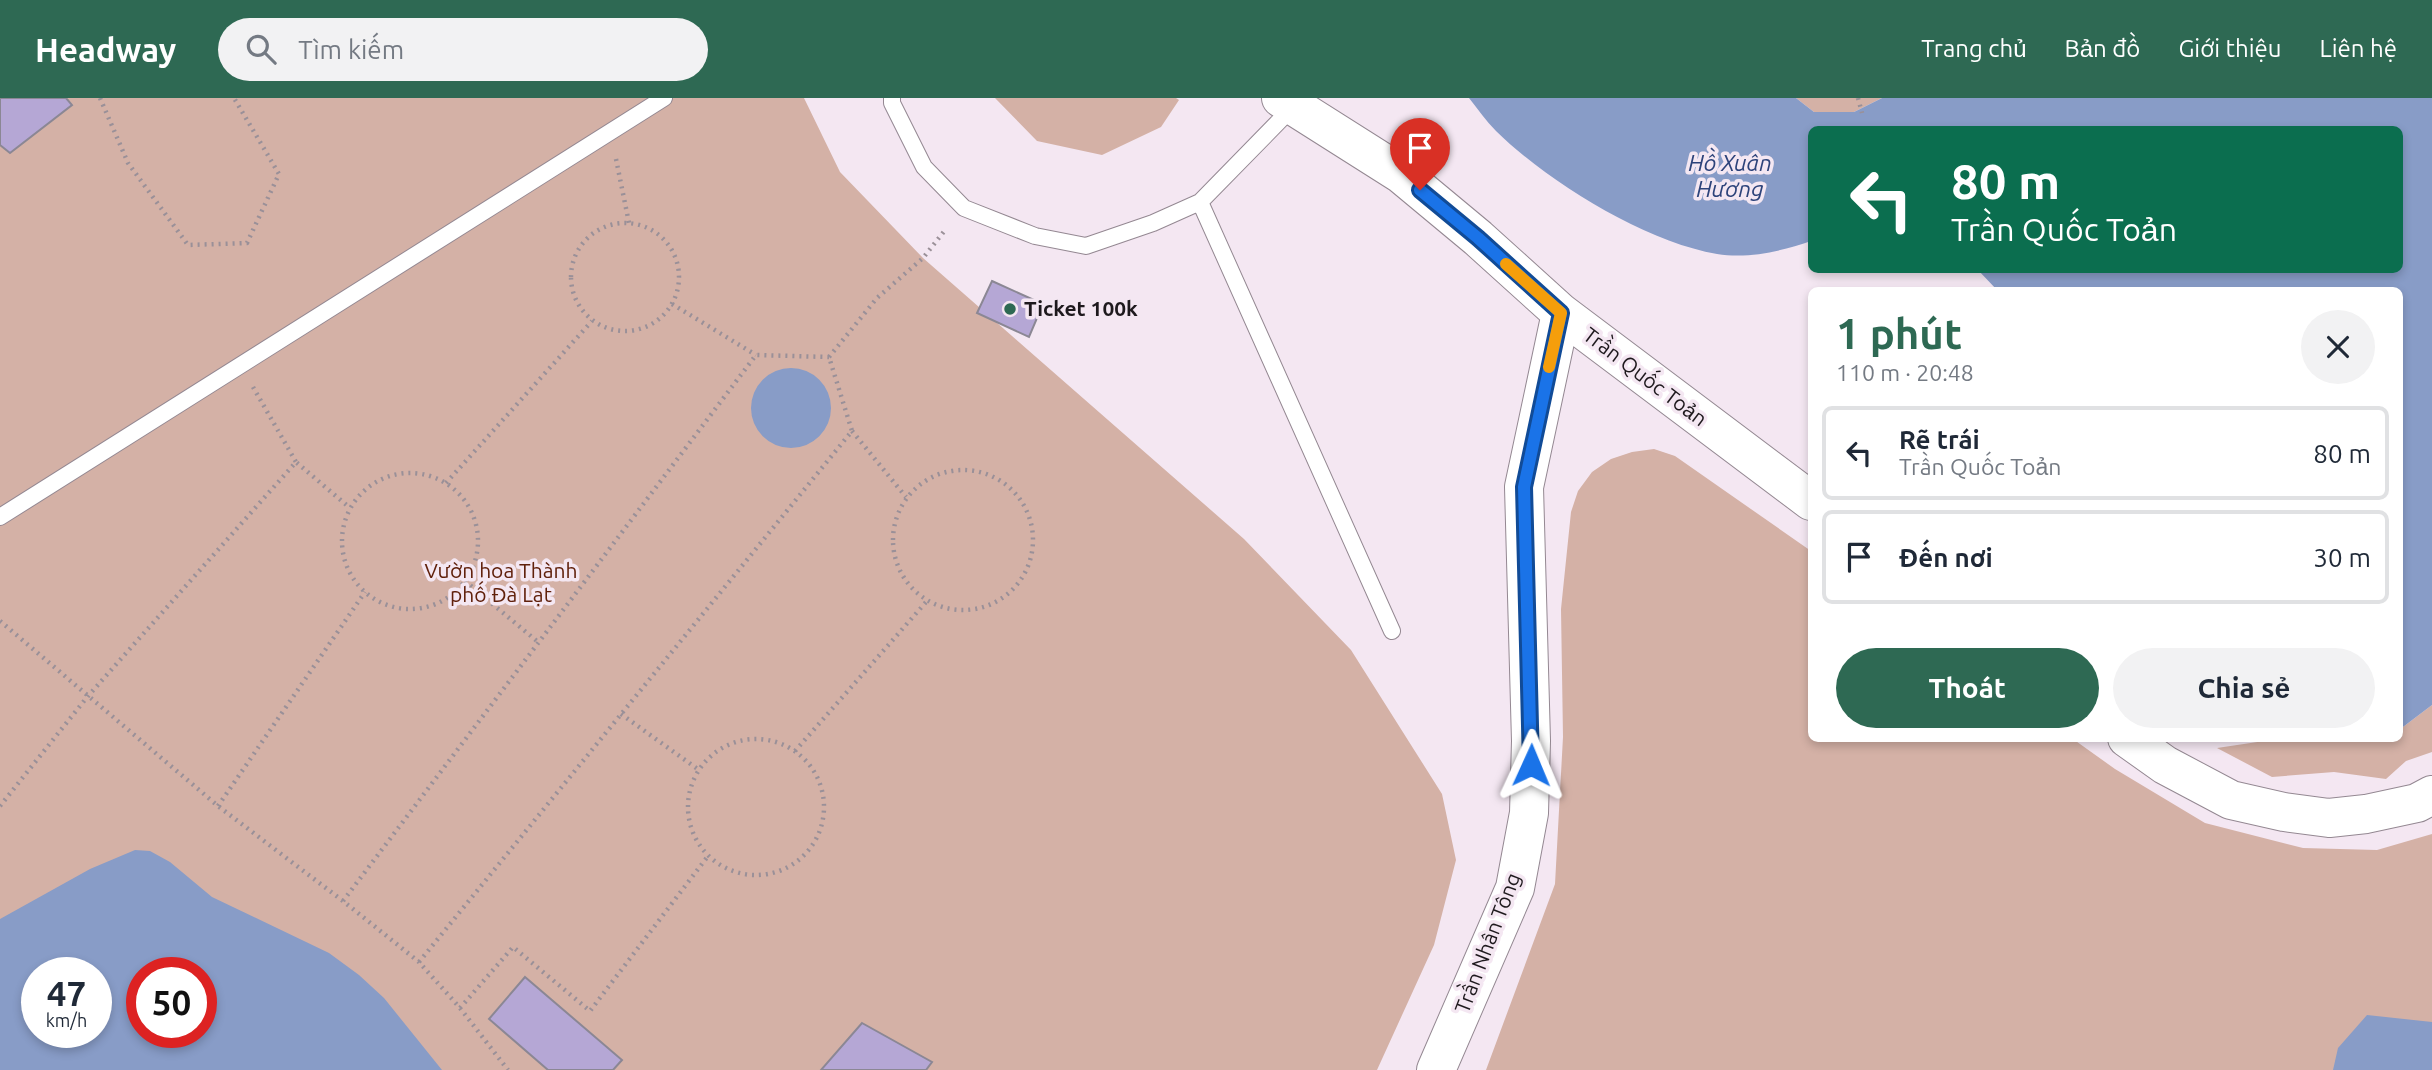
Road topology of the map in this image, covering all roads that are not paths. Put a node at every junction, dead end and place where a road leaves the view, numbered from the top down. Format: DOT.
graph roads {
  1 [pos="664,98"];
  2 [pos="892,98"];
  3 [pos="1291,101"];
  4 [pos="1200,202"];
  5 [pos="1561,313"];
  6 [pos="1808,499"];
  7 [pos="0,517"];
  8 [pos="1392,631"];
  9 [pos="2133,742"];
  10 [pos="2432,795"];
  11 [pos="1436,1070"];
  1 -- 7 [label="lane"];
  2 -- 4 [label="lane"];
  3 -- 4 [label="lane"];
  3 -- 5 [label="main road, Trần Quốc Toản"];
  4 -- 8 [label="lane"];
  5 -- 6 [label="main road, Trần Quốc Toản"];
  5 -- 11 [label="main road, Trần Nhân Tông"];
  9 -- 10 [label="main road"];
}
